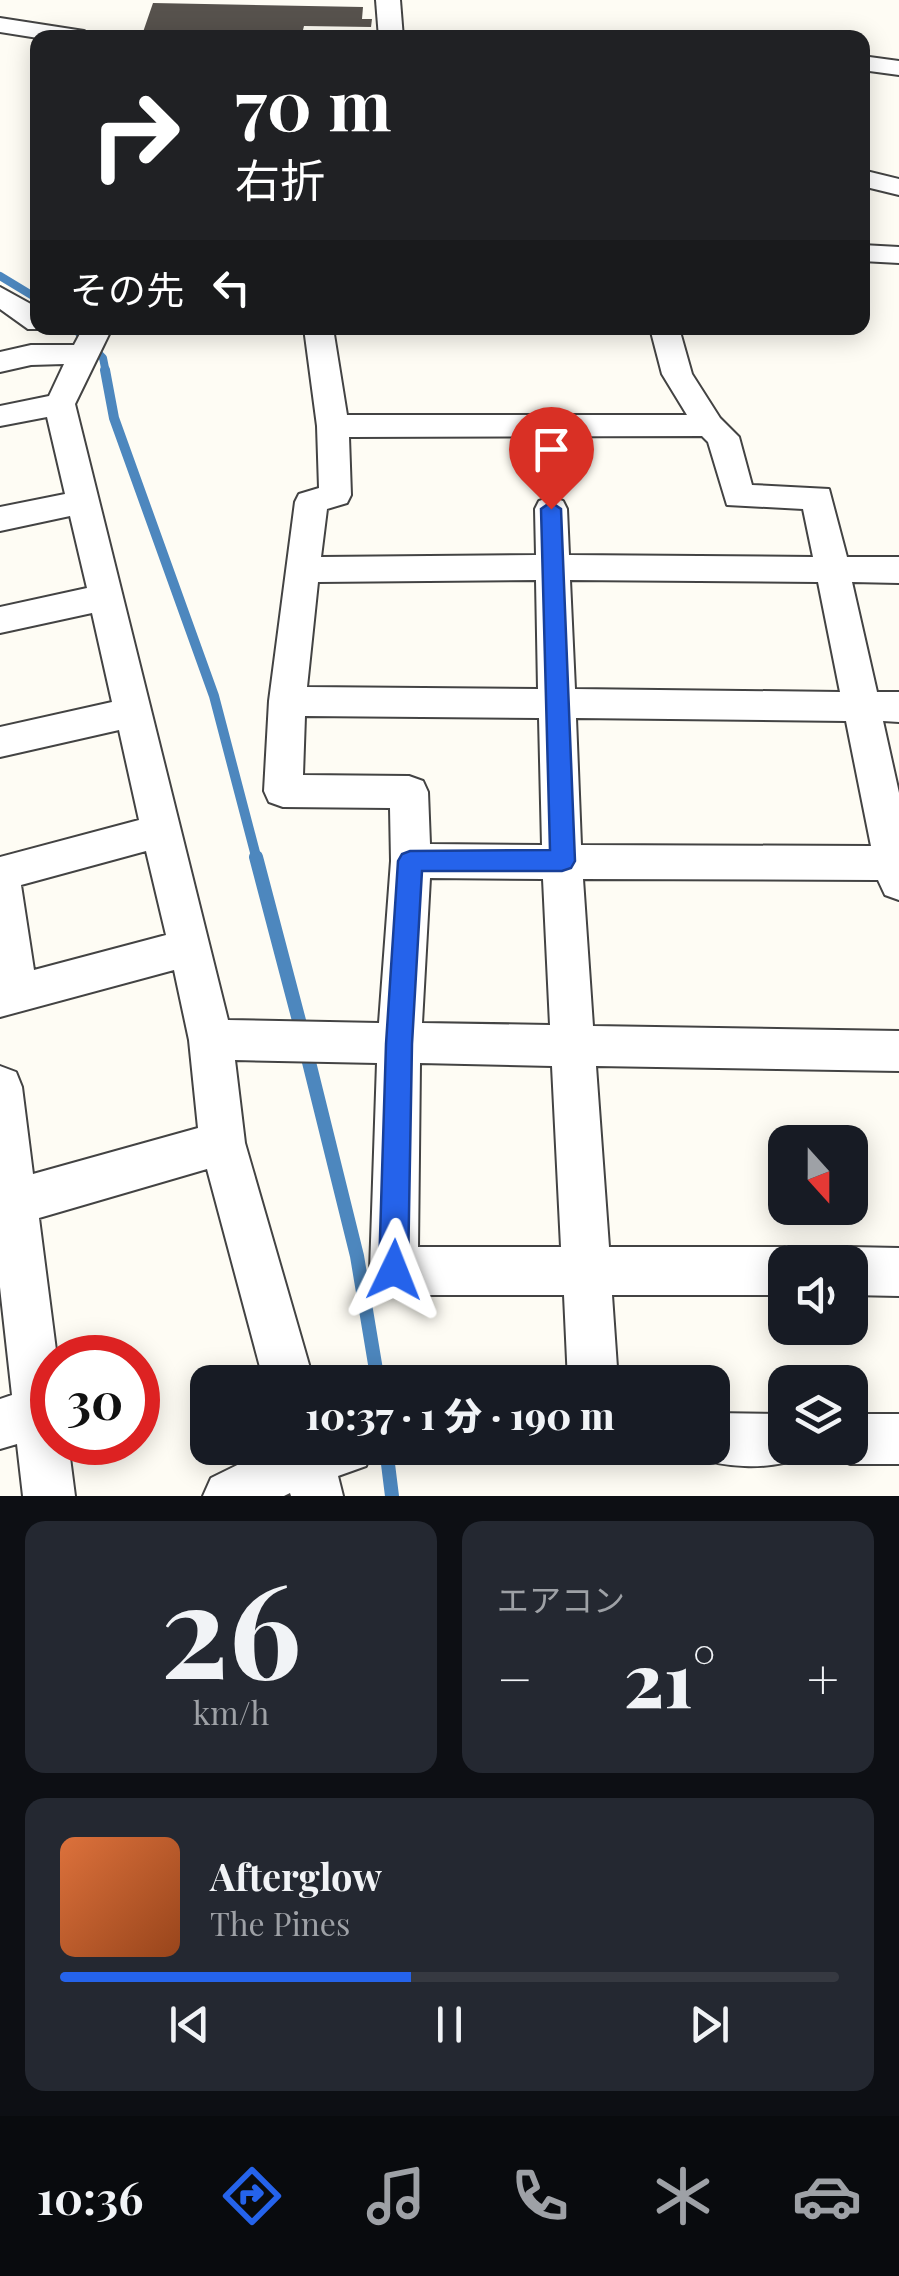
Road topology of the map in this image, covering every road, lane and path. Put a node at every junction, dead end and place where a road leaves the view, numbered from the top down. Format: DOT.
graph roads {
  1 [pos="388,0"];
  2 [pos="0,24"];
  3 [pos="36,30"];
  4 [pos="390,30"];
  5 [pos="870,64"];
  6 [pos="899,68"];
  7 [pos="870,180"];
  8 [pos="899,186"];
  9 [pos="870,253"];
  10 [pos="899,255"];
  11 [pos="0,296"];
  12 [pos="30,317"];
  13 [pos="319,335"];
  14 [pos="668,335"];
  15 [pos="91,341"];
  16 [pos="0,362"];
  17 [pos="60,404"];
  18 [pos="0,416"];
  19 [pos="709,425"];
  20 [pos="333,426"];
  21 [pos="83,502"];
  22 [pos="551,509"];
  23 [pos="0,519"];
  24 [pos="552,566"];
  25 [pos="302,570"];
  26 [pos="834,570"];
  27 [pos="899,570"];
  28 [pos="106,597"];
  29 [pos="0,620"];
  30 [pos="287,701"];
  31 [pos="557,705"];
  32 [pos="862,707"];
  33 [pos="899,707"];
  34 [pos="134,712"];
  35 [pos="0,742"];
  36 [pos="163,830"];
  37 [pos="410,861"];
  38 [pos="562,861"];
  39 [pos="897,870"];
  40 [pos="0,877"];
  41 [pos="188,948"];
  42 [pos="8,996"];
  43 [pos="211,1040"];
  44 [pos="399,1044"];
  45 [pos="573,1044"];
  46 [pos="899,1050"];
  47 [pos="0,1088"];
  48 [pos="222,1143"];
  49 [pos="6,1204"];
  50 [pos="586,1268"];
  51 [pos="768,1271"];
  52 [pos="868,1272"];
  53 [pos="899,1272"];
  54 [pos="284,1365"];
  55 [pos="593,1365"];
  56 [pos="19,1418"];
  57 [pos="730,1438"];
  58 [pos="768,1438"];
  59 [pos="868,1439"];
  60 [pos="899,1439"];
  61 [pos="312,1465"];
  62 [pos="48,1496"];
  63 [pos="229,1496"];
  1 -- 4 [label="street"];
  2 -- 3 [label="street"];
  5 -- 6 [label="street"];
  7 -- 8 [label="street"];
  9 -- 10 [label="street"];
  11 -- 12 [label="street"];
  13 -- 20 [label="street"];
  14 -- 19 [label="street"];
  15 -- 16 [label="street"];
  15 -- 17 [label="street"];
  17 -- 18 [label="street"];
  17 -- 21 [label="street"];
  19 -- 20 [label="street"];
  19 -- 26 [label="street"];
  20 -- 25 [label="street"];
  21 -- 23 [label="street"];
  21 -- 28 [label="street"];
  22 -- 24 [label="street"];
  24 -- 25 [label="street"];
  24 -- 26 [label="street"];
  24 -- 31 [label="street"];
  25 -- 30 [label="street"];
  26 -- 27 [label="street"];
  26 -- 32 [label="street"];
  28 -- 29 [label="street"];
  28 -- 34 [label="street"];
  30 -- 31 [label="street"];
  30 -- 37 [label="street"];
  31 -- 32 [label="street"];
  31 -- 38 [label="street"];
  32 -- 33 [label="street"];
  32 -- 39 [label="street"];
  34 -- 35 [label="street"];
  34 -- 36 [label="street"];
  36 -- 40 [label="street"];
  36 -- 41 [label="street"];
  37 -- 38 [label="street"];
  37 -- 44 [label="street"];
  38 -- 39 [label="street"];
  38 -- 45 [label="street"];
  40 -- 42 [label="street"];
  41 -- 42 [label="street"];
  41 -- 43 [label="street"];
  43 -- 44 [label="street"];
  43 -- 48 [label="street"];
  44 -- 45 [label="street"];
  44 -- 50 [label="street"];
  45 -- 46 [label="street"];
  45 -- 50 [label="street"];
  47 -- 49 [label="street"];
  48 -- 49 [label="street"];
  48 -- 54 [label="street"];
  49 -- 56 [label="street"];
  50 -- 51 [label="street"];
  50 -- 55 [label="street"];
  52 -- 53 [label="street"];
  56 -- 62 [label="street"];
  57 -- 58 [label="street"];
  59 -- 60 [label="street"];
  61 -- 63 [label="street"];
}
